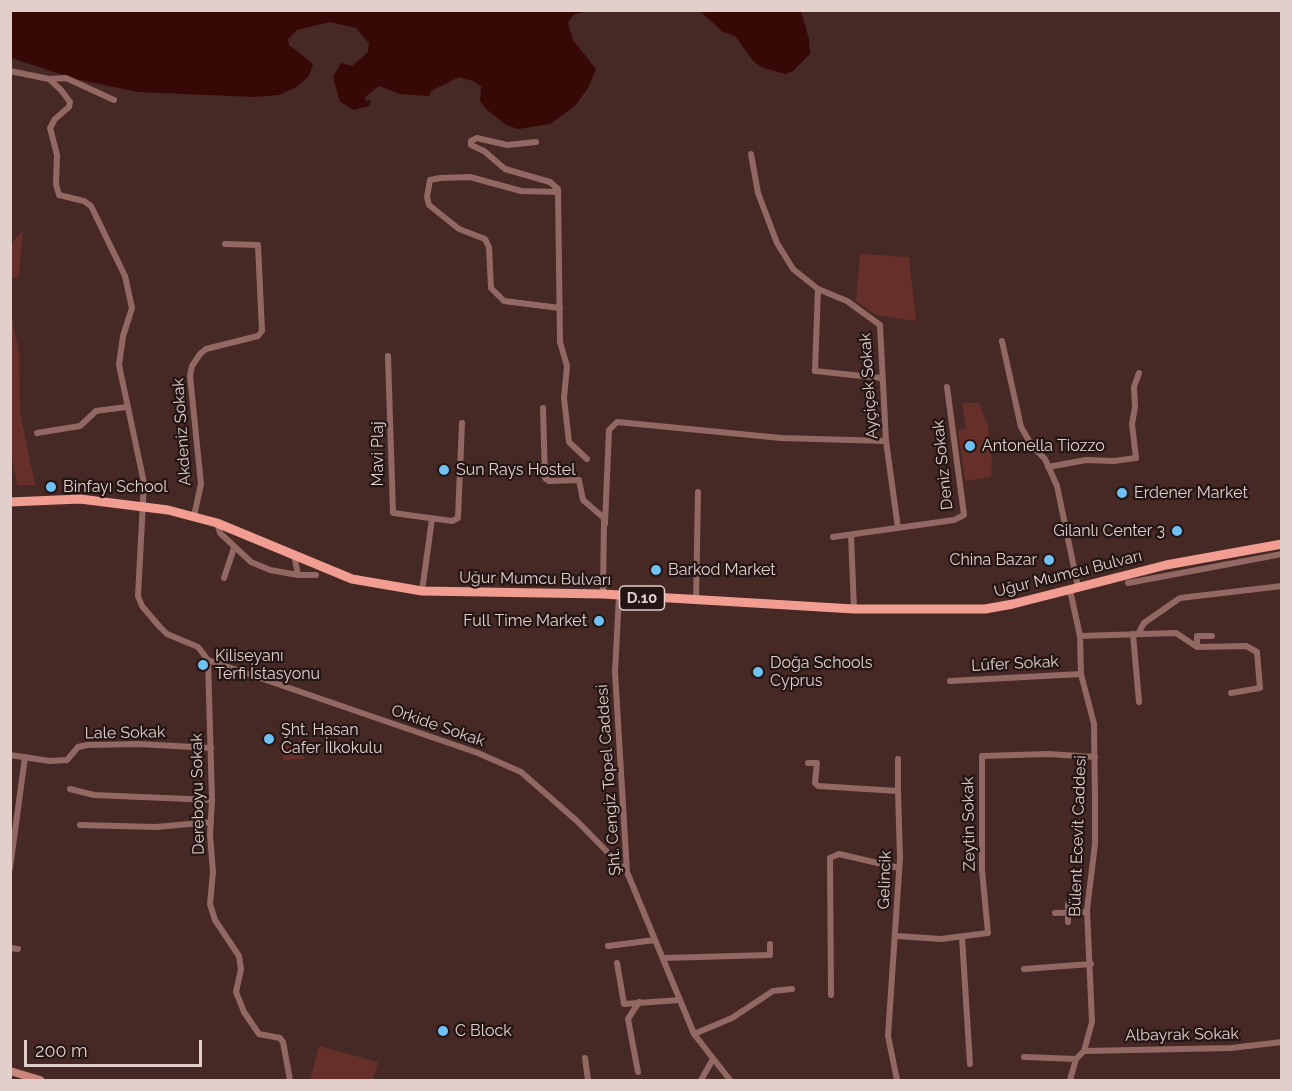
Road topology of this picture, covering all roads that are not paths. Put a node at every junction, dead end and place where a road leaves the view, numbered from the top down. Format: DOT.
graph roads {
  1 [pos="10,71"];
  2 [pos="49,79"];
  3 [pos="114,100"];
  4 [pos="536,142"];
  5 [pos="751,154"];
  6 [pos="558,192"];
  7 [pos="225,244"];
  8 [pos="818,289"];
  9 [pos="560,308"];
  10 [pos="1002,341"];
  11 [pos="388,356"];
  12 [pos="1138,373"];
  13 [pos="881,378"];
  14 [pos="947,387"];
  15 [pos="126,407"];
  16 [pos="543,408"];
  17 [pos="462,423"];
  18 [pos="37,433"];
  19 [pos="886,441"];
  20 [pos="587,459"];
  21 [pos="1048,467"];
  22 [pos="698,492"];
  23 [pos="10,502"];
  24 [pos="143,506"];
  25 [pos="194,516"];
  26 [pos="432,519"];
  27 [pos="217,523"];
  28 [pos="605,524"];
  29 [pos="898,528"];
  30 [pos="851,535"];
  31 [pos="833,537"];
  32 [pos="1281,544"];
  33 [pos="234,548"];
  34 [pos="1281,554"];
  35 [pos="294,555"];
  36 [pos="298,575"];
  37 [pos="316,575"];
  38 [pos="224,578"];
  39 [pos="1128,584"];
  40 [pos="1281,586"];
  41 [pos="1074,589"];
  42 [pos="422,591"];
  43 [pos="603,594"];
  44 [pos="619,596"];
  45 [pos="696,601"];
  46 [pos="854,609"];
  47 [pos="1135,634"];
  48 [pos="1080,636"];
  49 [pos="1212,636"];
  50 [pos="1197,647"];
  51 [pos="208,660"];
  52 [pos="1081,674"];
  53 [pos="950,681"];
  54 [pos="1231,693"];
  55 [pos="1139,702"];
  56 [pos="211,748"];
  57 [pos="10,755"];
  58 [pos="25,757"];
  59 [pos="1095,757"];
  60 [pos="898,759"];
  61 [pos="808,763"];
  62 [pos="70,789"];
  63 [pos="898,791"];
  64 [pos="212,800"];
  65 [pos="211,822"];
  66 [pos="80,825"];
  67 [pos="10,868"];
  68 [pos="899,868"];
  69 [pos="627,872"];
  70 [pos="1068,904"];
  71 [pos="1087,912"];
  72 [pos="1054,913"];
  73 [pos="1068,913"];
  74 [pos="1068,922"];
  75 [pos="897,936"];
  76 [pos="962,937"];
  77 [pos="655,940"];
  78 [pos="770,944"];
  79 [pos="608,946"];
  80 [pos="10,948"];
  81 [pos="18,949"];
  82 [pos="663,958"];
  83 [pos="617,963"];
  84 [pos="1091,964"];
  85 [pos="1024,969"];
  86 [pos="792,989"];
  87 [pos="831,995"];
  88 [pos="680,1000"];
  89 [pos="639,1002"];
  90 [pos="694,1034"];
  91 [pos="1281,1042"];
  92 [pos="1084,1051"];
  93 [pos="1024,1057"];
  94 [pos="585,1058"];
  95 [pos="713,1059"];
  96 [pos="1076,1059"];
  97 [pos="970,1064"];
  98 [pos="10,1071"];
  99 [pos="638,1072"];
  100 [pos="40,1080"];
  101 [pos="290,1080"];
  102 [pos="588,1080"];
  103 [pos="701,1080"];
  104 [pos="730,1080"];
  105 [pos="897,1080"];
  106 [pos="1070,1080"];
  1 -- 2 [label="street"];
  2 -- 3 [label="street"];
  2 -- 15 [label="street"];
  4 -- 6 [label="street"];
  5 -- 8 [label="street, Ayçiçek Sokak"];
  6 -- 9 [label="street"];
  6 -- 9 [label="street"];
  7 -- 25 [label="street, Akdeniz Sokak"];
  8 -- 13 [label="street, Ayçiçek Sokak"];
  8 -- 13 [label="street"];
  9 -- 20 [label="street"];
  10 -- 21 [label="street, Bülent Ecevit Caddesi"];
  11 -- 26 [label="street, Mavi Plaj"];
  12 -- 21 [label="street"];
  13 -- 19 [label="street, Ayçiçek Sokak"];
  14 -- 29 [label="street, Deniz Sokak"];
  15 -- 18 [label="street"];
  15 -- 24 [label="street"];
  16 -- 28 [label="street"];
  17 -- 26 [label="street"];
  19 -- 28 [label="street"];
  19 -- 29 [label="street, Ayçiçek Sokak"];
  21 -- 41 [label="street, Bülent Ecevit Caddesi"];
  22 -- 45 [label="street"];
  23 -- 24 [label="main road, Uğur Mumcu Bulvarı / D.10"];
  24 -- 25 [label="main road, Uğur Mumcu Bulvarı / D.10"];
  24 -- 51 [label="street"];
  25 -- 27 [label="main road, Uğur Mumcu Bulvarı / D.10"];
  26 -- 42 [label="street"];
  27 -- 33 [label="street"];
  27 -- 35 [label="main road, Uğur Mumcu Bulvarı / D.10"];
  28 -- 43 [label="street"];
  29 -- 30 [label="street, Deniz Sokak"];
  30 -- 31 [label="street, Deniz Sokak"];
  30 -- 46 [label="street"];
  32 -- 41 [label="main road, Uğur Mumcu Bulvarı / D.10"];
  33 -- 36 [label="street"];
  33 -- 38 [label="street"];
  34 -- 39 [label="street"];
  35 -- 36 [label="street"];
  35 -- 42 [label="main road, Uğur Mumcu Bulvarı / D.10"];
  36 -- 37 [label="street"];
  40 -- 47 [label="street"];
  41 -- 46 [label="main road, Uğur Mumcu Bulvarı / D.10"];
  41 -- 48 [label="street, Bülent Ecevit Caddesi"];
  42 -- 43 [label="main road, Uğur Mumcu Bulvarı / D.10"];
  43 -- 44 [label="main road, Uğur Mumcu Bulvarı / D.10"];
  44 -- 45 [label="main road, Uğur Mumcu Bulvarı / D.10"];
  44 -- 69 [label="street, Şht. Cengiz Topel Caddesi"];
  45 -- 46 [label="main road, Uğur Mumcu Bulvarı / D.10"];
  47 -- 48 [label="street"];
  47 -- 50 [label="street"];
  47 -- 55 [label="street"];
  48 -- 52 [label="street, Bülent Ecevit Caddesi"];
  49 -- 50 [label="street"];
  50 -- 54 [label="street"];
  51 -- 56 [label="street, Dereboyu Sokak"];
  51 -- 69 [label="street, Orkide Sokak"];
  52 -- 53 [label="street, Lűfer Sokak"];
  52 -- 59 [label="street, Bülent Ecevit Caddesi"];
  56 -- 58 [label="street, Lale Sokak"];
  56 -- 64 [label="street, Dereboyu Sokak"];
  57 -- 58 [label="street, Lale Sokak"];
  58 -- 67 [label="street"];
  59 -- 71 [label="street, Bülent Ecevit Caddesi"];
  59 -- 76 [label="street, Zeytin Sokak"];
  60 -- 63 [label="street, Gelincik"];
  61 -- 63 [label="street"];
  62 -- 64 [label="street"];
  63 -- 68 [label="street, Gelincik"];
  64 -- 65 [label="street, Dereboyu Sokak"];
  65 -- 66 [label="street"];
  65 -- 101 [label="street, Dereboyu Sokak"];
  68 -- 75 [label="street, Gelincik"];
  68 -- 87 [label="street"];
  69 -- 77 [label="street, Şht. Cengiz Topel Caddesi"];
  70 -- 73 [label="street"];
  71 -- 73 [label="street"];
  71 -- 84 [label="street, Bülent Ecevit Caddesi"];
  72 -- 73 [label="street"];
  73 -- 74 [label="street"];
  75 -- 76 [label="street"];
  75 -- 105 [label="street, Gelincik"];
  76 -- 97 [label="street"];
  77 -- 79 [label="street"];
  77 -- 82 [label="street, Şht. Cengiz Topel Caddesi"];
  78 -- 82 [label="street"];
  80 -- 81 [label="street"];
  82 -- 88 [label="street, Şht. Cengiz Topel Caddesi"];
  83 -- 89 [label="street"];
  84 -- 85 [label="street"];
  84 -- 92 [label="street, Bülent Ecevit Caddesi"];
  86 -- 90 [label="street"];
  88 -- 89 [label="street"];
  88 -- 90 [label="street, Şht. Cengiz Topel Caddesi"];
  89 -- 99 [label="street"];
  90 -- 95 [label="street, Şht. Cengiz Topel Caddesi"];
  91 -- 92 [label="street, Albayrak Sokak"];
  92 -- 96 [label="street, Bülent Ecevit Caddesi"];
  93 -- 96 [label="street"];
  94 -- 102 [label="street"];
  95 -- 103 [label="street"];
  95 -- 104 [label="street, Şht. Cengiz Topel Caddesi"];
  96 -- 106 [label="street, Bülent Ecevit Caddesi"];
  98 -- 100 [label="street"];
}
